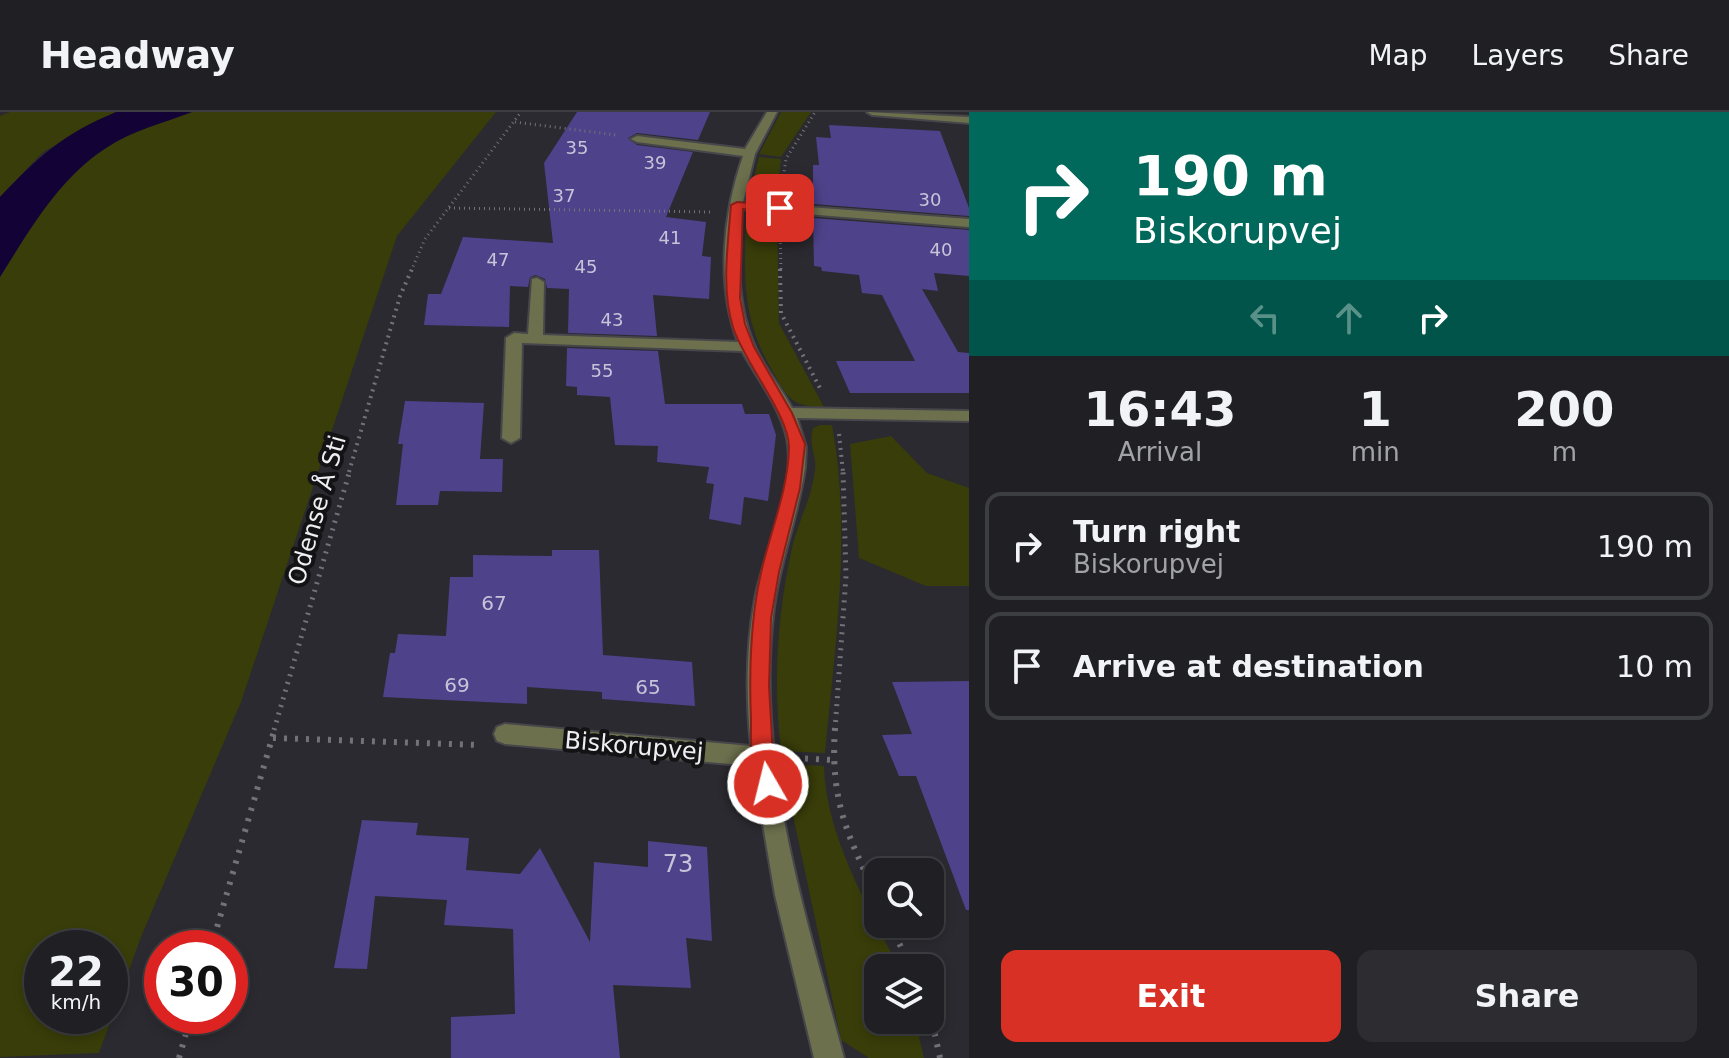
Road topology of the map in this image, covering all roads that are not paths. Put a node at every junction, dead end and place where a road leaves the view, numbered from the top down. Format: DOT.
graph roads {
  1 [pos="772,112"];
  2 [pos="872,112"];
  3 [pos="969,120"];
  4 [pos="637,139"];
  5 [pos="749,153"];
  6 [pos="737,208"];
  7 [pos="969,223"];
  8 [pos="537,282"];
  9 [pos="535,339"];
  10 [pos="747,347"];
  11 [pos="785,413"];
  12 [pos="969,416"];
  13 [pos="511,438"];
  14 [pos="505,734"];
  15 [pos="763,757"];
  16 [pos="829,1058"];
  1 -- 5 [label="street"];
  2 -- 3 [label="street"];
  4 -- 5 [label="street"];
  5 -- 6 [label="street"];
  6 -- 7 [label="street"];
  6 -- 10 [label="street"];
  8 -- 9 [label="street"];
  9 -- 10 [label="street"];
  9 -- 13 [label="street"];
  10 -- 11 [label="street"];
  11 -- 12 [label="street"];
  11 -- 15 [label="street"];
  14 -- 15 [label="street, Biskorupvej"];
  15 -- 16 [label="street"];
}
